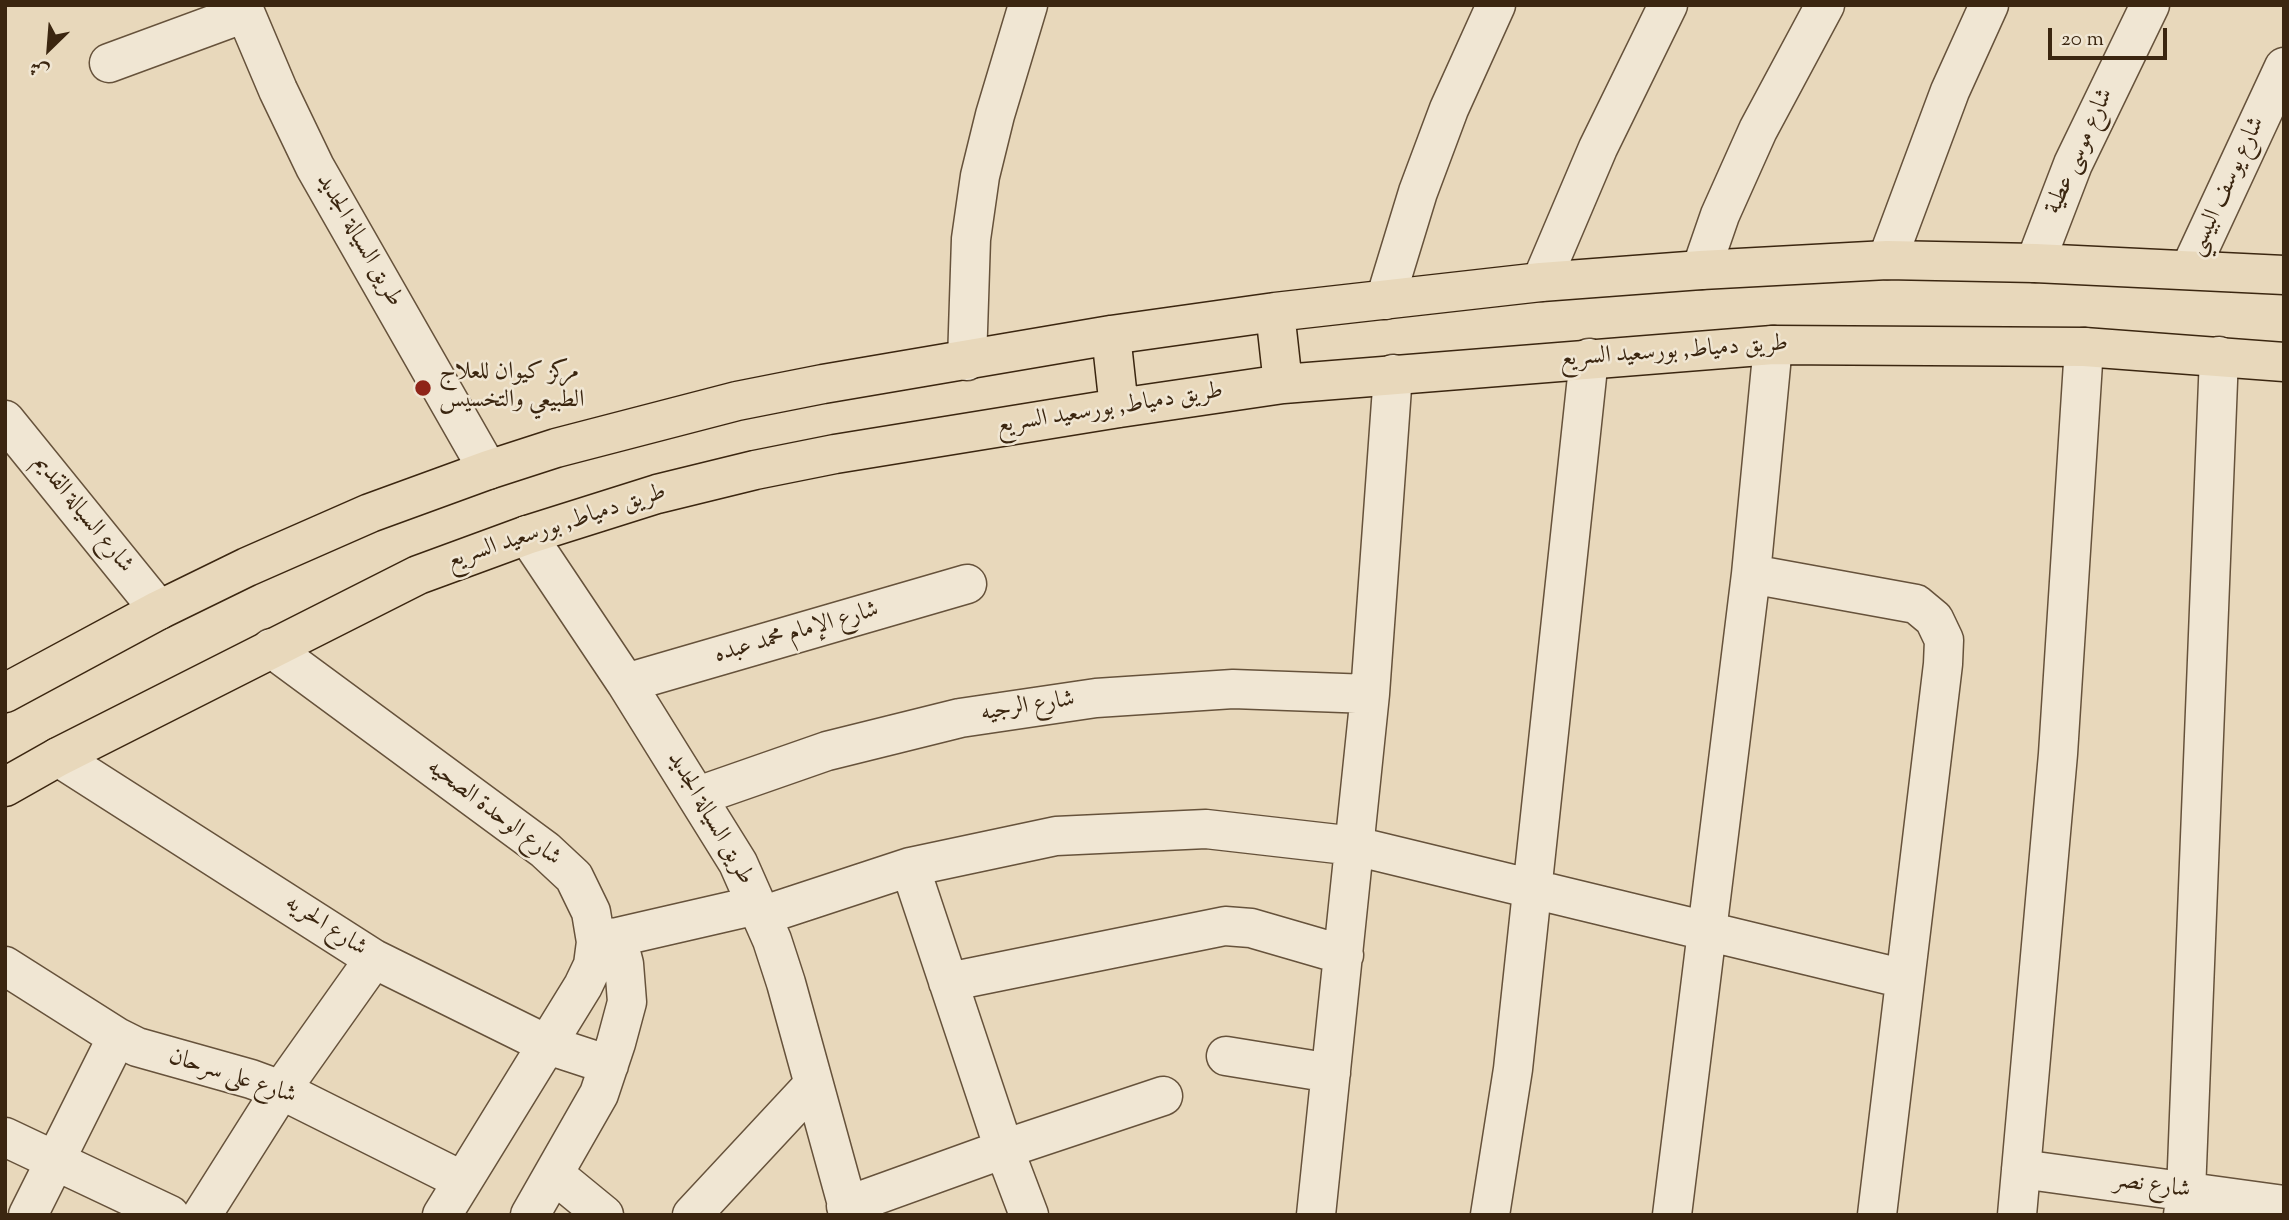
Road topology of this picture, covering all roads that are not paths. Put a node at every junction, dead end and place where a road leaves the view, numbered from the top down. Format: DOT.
graph roads {
  1 [pos="1028,5"];
  2 [pos="1496,5"];
  3 [pos="1668,5"];
  4 [pos="1825,5"];
  5 [pos="1989,5"];
  6 [pos="2150,5"];
  7 [pos="244,9"];
  8 [pos="109,63"];
  9 [pos="2284,67"];
  10 [pos="1887,260"];
  11 [pos="2035,263"];
  12 [pos="2190,269"];
  13 [pos="1701,270"];
  14 [pos="2284,275"];
  15 [pos="1541,282"];
  16 [pos="1385,300"];
  17 [pos="1275,312"];
  18 [pos="1111,335"];
  19 [pos="1773,345"];
  20 [pos="2084,347"];
  21 [pos="2218,356"];
  22 [pos="1589,358"];
  23 [pos="967,361"];
  24 [pos="2284,362"];
  25 [pos="1393,373"];
  26 [pos="1283,384"];
  27 [pos="1119,408"];
  28 [pos="5,420"];
  29 [pos="488,470"];
  30 [pos="527,535"];
  31 [pos="1751,574"];
  32 [pos="967,584"];
  33 [pos="159,610"];
  34 [pos="271,648"];
  35 [pos="626,683"];
  36 [pos="5,693"];
  37 [pos="1370,694"];
  38 [pos="58,757"];
  39 [pos="5,787"];
  40 [pos="698,796"];
  41 [pos="1355,846"];
  42 [pos="910,867"];
  43 [pos="1533,888"];
  44 [pos="759,910"];
  45 [pos="1707,931"];
  46 [pos="606,940"];
  47 [pos="1344,955"];
  48 [pos="374,959"];
  49 [pos="5,966"];
  50 [pos="1905,979"];
  51 [pos="948,982"];
  52 [pos="117,1037"];
  53 [pos="548,1045"];
  54 [pos="1226,1056"];
  55 [pos="609,1065"];
  56 [pos="1331,1073"];
  57 [pos="813,1085"];
  58 [pos="281,1090"];
  59 [pos="1163,1096"];
  60 [pos="5,1137"];
  61 [pos="1004,1149"];
  62 [pos="55,1161"];
  63 [pos="2021,1169"];
  64 [pos="554,1174"];
  65 [pos="463,1181"];
  66 [pos="2184,1203"];
  67 [pos="2284,1205"];
  68 [pos="848,1210"];
  69 [pos="29,1215"];
  70 [pos="170,1215"];
  71 [pos="202,1215"];
  72 [pos="442,1215"];
  73 [pos="530,1215"];
  74 [pos="604,1215"];
  75 [pos="692,1215"];
  76 [pos="1029,1215"];
  77 [pos="1316,1215"];
  78 [pos="1490,1215"];
  79 [pos="1672,1215"];
  80 [pos="1877,1215"];
  81 [pos="2017,1215"];
  1 -- 23 [label="street"];
  2 -- 16 [label="street"];
  3 -- 15 [label="street"];
  4 -- 13 [label="street"];
  5 -- 10 [label="street"];
  6 -- 11 [label="street, شارع موسى عطية"];
  7 -- 8 [label="street"];
  7 -- 29 [label="street, طريق السيالة الجديد"];
  9 -- 12 [label="street, شارع يوسف البيسي"];
  10 -- 11 [label="highway"];
  10 -- 13 [label="highway"];
  11 -- 12 [label="highway"];
  12 -- 14 [label="highway"];
  13 -- 15 [label="highway"];
  15 -- 16 [label="highway"];
  16 -- 17 [label="highway"];
  17 -- 18 [label="highway"];
  17 -- 26 [label="highway"];
  18 -- 23 [label="highway"];
  18 -- 27 [label="highway"];
  19 -- 20 [label="highway, طريق دمياط, بورسعيد السريع"];
  19 -- 22 [label="highway, طريق دمياط, بورسعيد السريع"];
  19 -- 31 [label="street"];
  20 -- 21 [label="highway, طريق دمياط, بورسعيد السريع"];
  20 -- 63 [label="street"];
  21 -- 24 [label="highway, طريق دمياط, بورسعيد السريع"];
  21 -- 66 [label="street"];
  22 -- 25 [label="highway, طريق دمياط, بورسعيد السريع"];
  22 -- 43 [label="street"];
  23 -- 29 [label="highway"];
  25 -- 26 [label="highway, طريق دمياط, بورسعيد السريع"];
  25 -- 37 [label="street"];
  26 -- 27 [label="highway, طريق دمياط, بورسعيد السريع"];
  27 -- 30 [label="highway, طريق دمياط, بورسعيد السريع"];
  28 -- 33 [label="street, شارع السيالة القديم"];
  29 -- 33 [label="highway"];
  30 -- 34 [label="highway, طريق دمياط, بورسعيد السريع"];
  30 -- 35 [label="street, طريق السيالة الجديد"];
  31 -- 45 [label="street"];
  31 -- 50 [label="street"];
  32 -- 35 [label="street, شارع الإمام محمد عبده"];
  33 -- 36 [label="highway"];
  34 -- 38 [label="highway, طريق دمياط, بورسعيد السريع"];
  34 -- 46 [label="street, شارع الوحدة الصحيه"];
  35 -- 40 [label="street, طريق السيالة الجديد"];
  37 -- 40 [label="street, شارع الرجيه"];
  37 -- 41 [label="street"];
  38 -- 39 [label="highway, طريق دمياط, بورسعيد السريع"];
  38 -- 48 [label="street, شارع الحريه"];
  40 -- 44 [label="street, طريق السيالة الجديد"];
  41 -- 42 [label="street"];
  41 -- 43 [label="street"];
  41 -- 47 [label="street"];
  42 -- 44 [label="street"];
  42 -- 51 [label="street"];
  43 -- 45 [label="street"];
  43 -- 78 [label="street"];
  44 -- 46 [label="street"];
  44 -- 57 [label="street, طريق السيالة الجديد"];
  45 -- 50 [label="street"];
  45 -- 79 [label="street"];
  46 -- 53 [label="street, شارع الوحدة الصحيه"];
  46 -- 55 [label="street"];
  47 -- 51 [label="street"];
  47 -- 56 [label="street"];
  48 -- 53 [label="street, شارع الحريه"];
  48 -- 58 [label="street"];
  49 -- 52 [label="street, شارع على سرحان"];
  50 -- 80 [label="street"];
  51 -- 61 [label="street"];
  52 -- 58 [label="street, شارع على سرحان"];
  52 -- 62 [label="street"];
  53 -- 55 [label="street, شارع الحريه"];
  53 -- 65 [label="street, شارع الوحدة الصحيه"];
  54 -- 56 [label="street"];
  55 -- 64 [label="street"];
  56 -- 77 [label="street"];
  57 -- 68 [label="street, طريق السيالة الجديد"];
  57 -- 75 [label="street"];
  58 -- 65 [label="street, شارع على سرحان"];
  58 -- 71 [label="street"];
  59 -- 61 [label="street"];
  60 -- 62 [label="street"];
  61 -- 68 [label="street"];
  61 -- 76 [label="street"];
  62 -- 69 [label="street"];
  62 -- 70 [label="street"];
  63 -- 66 [label="street, شارع نصر"];
  63 -- 81 [label="street"];
  64 -- 73 [label="street"];
  64 -- 74 [label="street"];
  65 -- 72 [label="street, شارع الوحدة الصحيه"];
  66 -- 67 [label="street, شارع نصر"];
}
